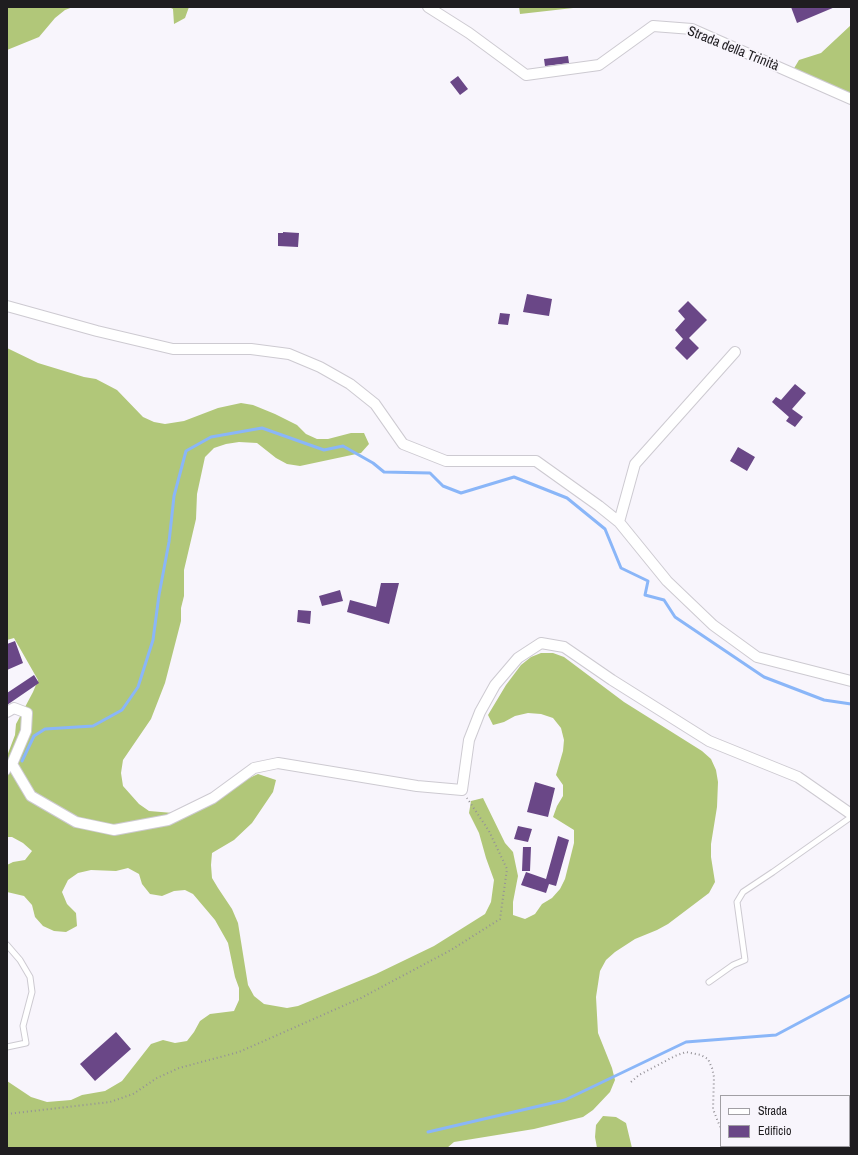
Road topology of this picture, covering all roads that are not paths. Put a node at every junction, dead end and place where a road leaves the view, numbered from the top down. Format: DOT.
graph roads {
  1 [pos="428,7"];
  2 [pos="851,99"];
  3 [pos="7,306"];
  4 [pos="735,352"];
  5 [pos="619,522"];
  6 [pos="851,681"];
  7 [pos="7,712"];
  8 [pos="10,768"];
  9 [pos="851,814"];
  10 [pos="851,817"];
  11 [pos="7,946"];
  12 [pos="709,982"];
  13 [pos="7,1047"];
  1 -- 2 [label="street, Strada della Trinità"];
  3 -- 5 [label="street"];
  4 -- 5 [label="street"];
  5 -- 6 [label="street"];
  7 -- 8 [label="street"];
  8 -- 9 [label="street"];
  10 -- 12 [label="lane"];
  11 -- 13 [label="lane"];
}
